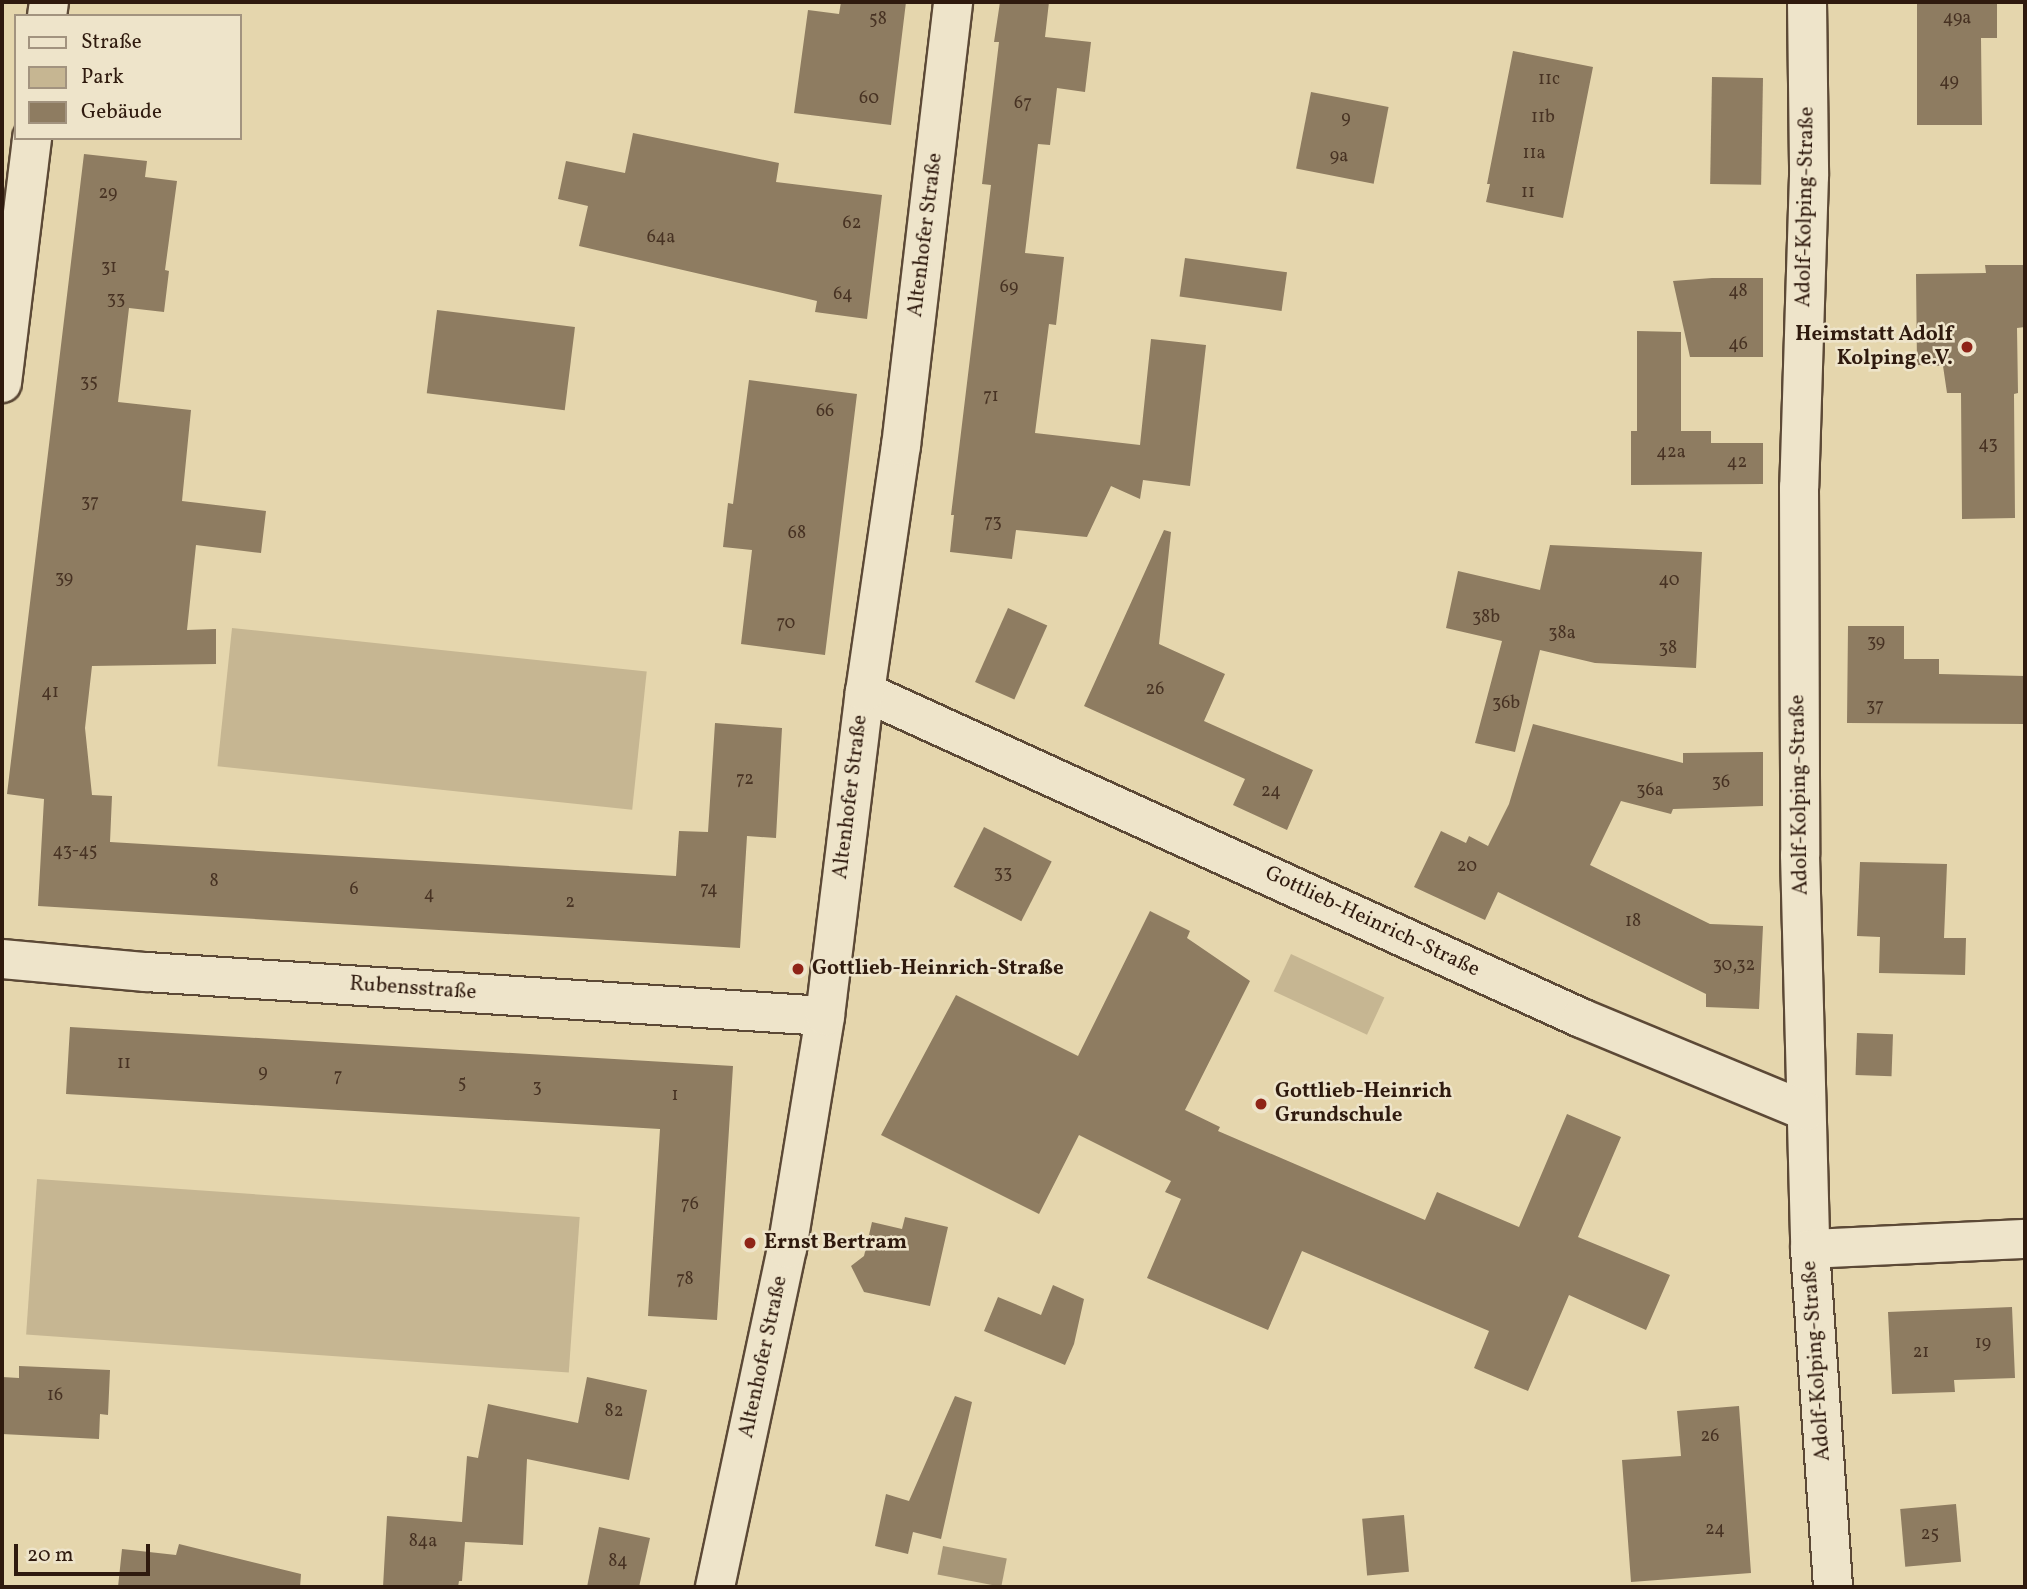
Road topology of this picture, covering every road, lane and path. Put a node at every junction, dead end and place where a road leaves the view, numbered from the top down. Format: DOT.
graph roads {
  1 [pos="953,2"];
  2 [pos="1807,2"];
  3 [pos="32,140"];
  4 [pos="2,383"];
  5 [pos="865,692"];
  6 [pos="2,959"];
  7 [pos="825,1016"];
  8 [pos="1805,1111"];
  9 [pos="2025,1239"];
  10 [pos="1810,1249"];
  11 [pos="715,1587"];
  12 [pos="1833,1587"];
  1 -- 5 [label="street, Altenhofer Straße"];
  2 -- 8 [label="street, Adolf-Kolping-Straße"];
  3 -- 4 [label="street"];
  5 -- 7 [label="street, Altenhofer Straße"];
  5 -- 8 [label="street, Gottlieb-Heinrich-Straße"];
  6 -- 7 [label="street, Rubensstraße"];
  7 -- 11 [label="street, Altenhofer Straße"];
  8 -- 10 [label="street, Adolf-Kolping-Straße"];
  9 -- 10 [label="street"];
  10 -- 12 [label="street, Adolf-Kolping-Straße"];
}
